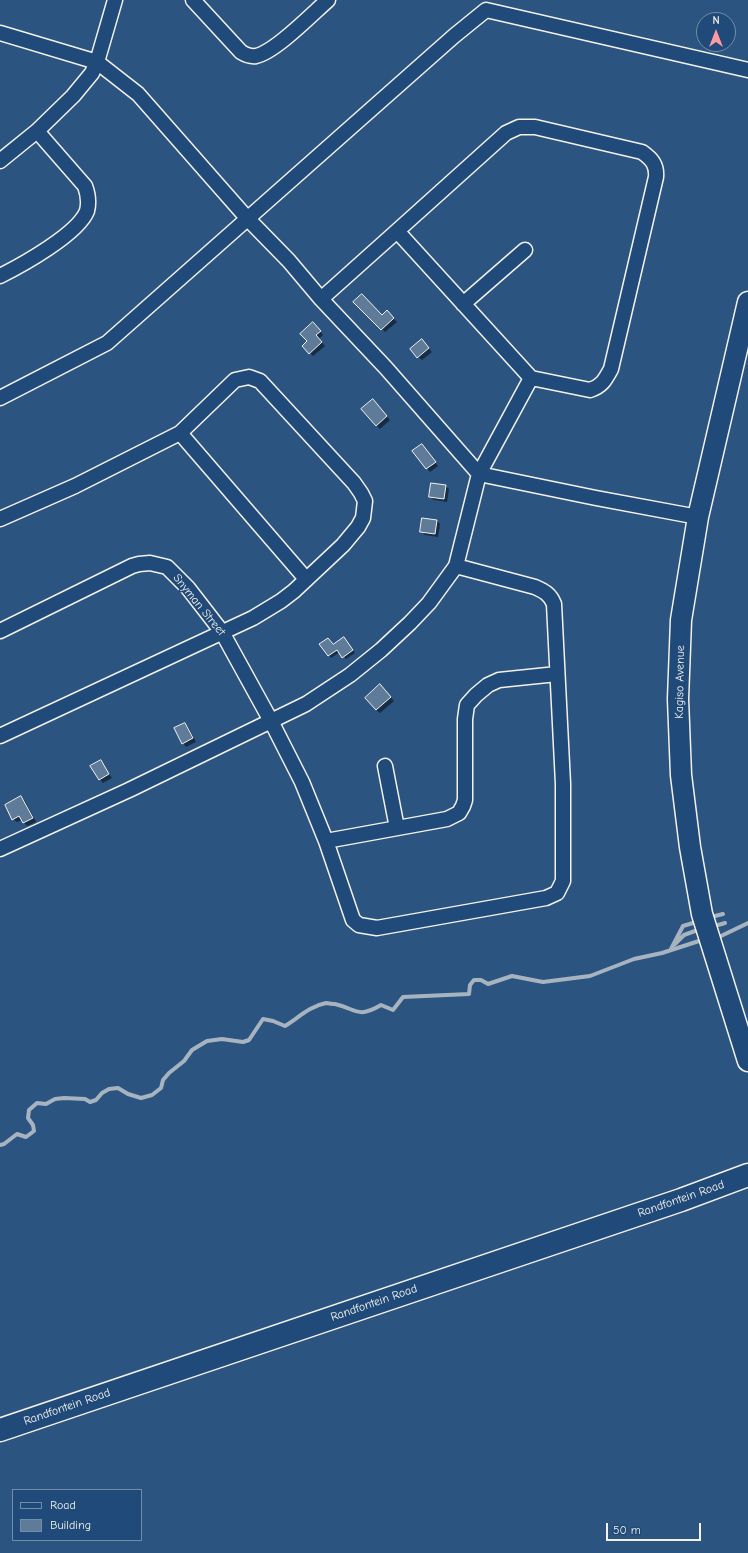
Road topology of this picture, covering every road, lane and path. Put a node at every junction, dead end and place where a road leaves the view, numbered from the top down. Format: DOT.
graph roads {
  1 [pos="115,0"];
  2 [pos="193,0"];
  3 [pos="325,1"];
  4 [pos="487,5"];
  5 [pos="0,33"];
  6 [pos="97,62"];
  7 [pos="748,70"];
  8 [pos="37,131"];
  9 [pos="0,161"];
  10 [pos="247,218"];
  11 [pos="397,231"];
  12 [pos="525,250"];
  13 [pos="0,276"];
  14 [pos="321,299"];
  15 [pos="748,302"];
  16 [pos="463,304"];
  17 [pos="531,378"];
  18 [pos="0,398"];
  19 [pos="180,433"];
  20 [pos="479,474"];
  21 [pos="698,517"];
  22 [pos="0,519"];
  23 [pos="456,566"];
  24 [pos="306,579"];
  25 [pos="0,631"];
  26 [pos="222,632"];
  27 [pos="557,674"];
  28 [pos="271,720"];
  29 [pos="0,736"];
  30 [pos="385,766"];
  31 [pos="397,828"];
  32 [pos="326,841"];
  33 [pos="0,849"];
  34 [pos="748,1062"];
  35 [pos="748,1176"];
  36 [pos="0,1430"];
  1 -- 6 [label="street"];
  2 -- 3 [label="street"];
  4 -- 7 [label="street"];
  4 -- 10 [label="street"];
  5 -- 6 [label="street"];
  6 -- 8 [label="street"];
  6 -- 10 [label="street"];
  8 -- 9 [label="street"];
  8 -- 13 [label="street"];
  10 -- 14 [label="street"];
  10 -- 18 [label="street"];
  11 -- 14 [label="street"];
  11 -- 16 [label="street"];
  11 -- 17 [label="street"];
  12 -- 16 [label="street"];
  14 -- 20 [label="street"];
  15 -- 21 [label="street, Kagiso Avenue"];
  16 -- 17 [label="street"];
  17 -- 20 [label="street"];
  19 -- 22 [label="street"];
  19 -- 24 [label="street"];
  19 -- 24 [label="street"];
  20 -- 21 [label="street"];
  20 -- 23 [label="street"];
  21 -- 34 [label="street, Kagiso Avenue"];
  23 -- 27 [label="street"];
  23 -- 28 [label="street"];
  24 -- 26 [label="street"];
  25 -- 26 [label="street, Snyman Street"];
  26 -- 28 [label="street, Snyman Street"];
  26 -- 29 [label="street"];
  27 -- 31 [label="street"];
  27 -- 32 [label="street, Snyman Street"];
  28 -- 32 [label="street, Snyman Street"];
  28 -- 33 [label="street"];
  30 -- 31 [label="street"];
  31 -- 32 [label="street"];
  35 -- 36 [label="main road, Randfontein Road"];
}
